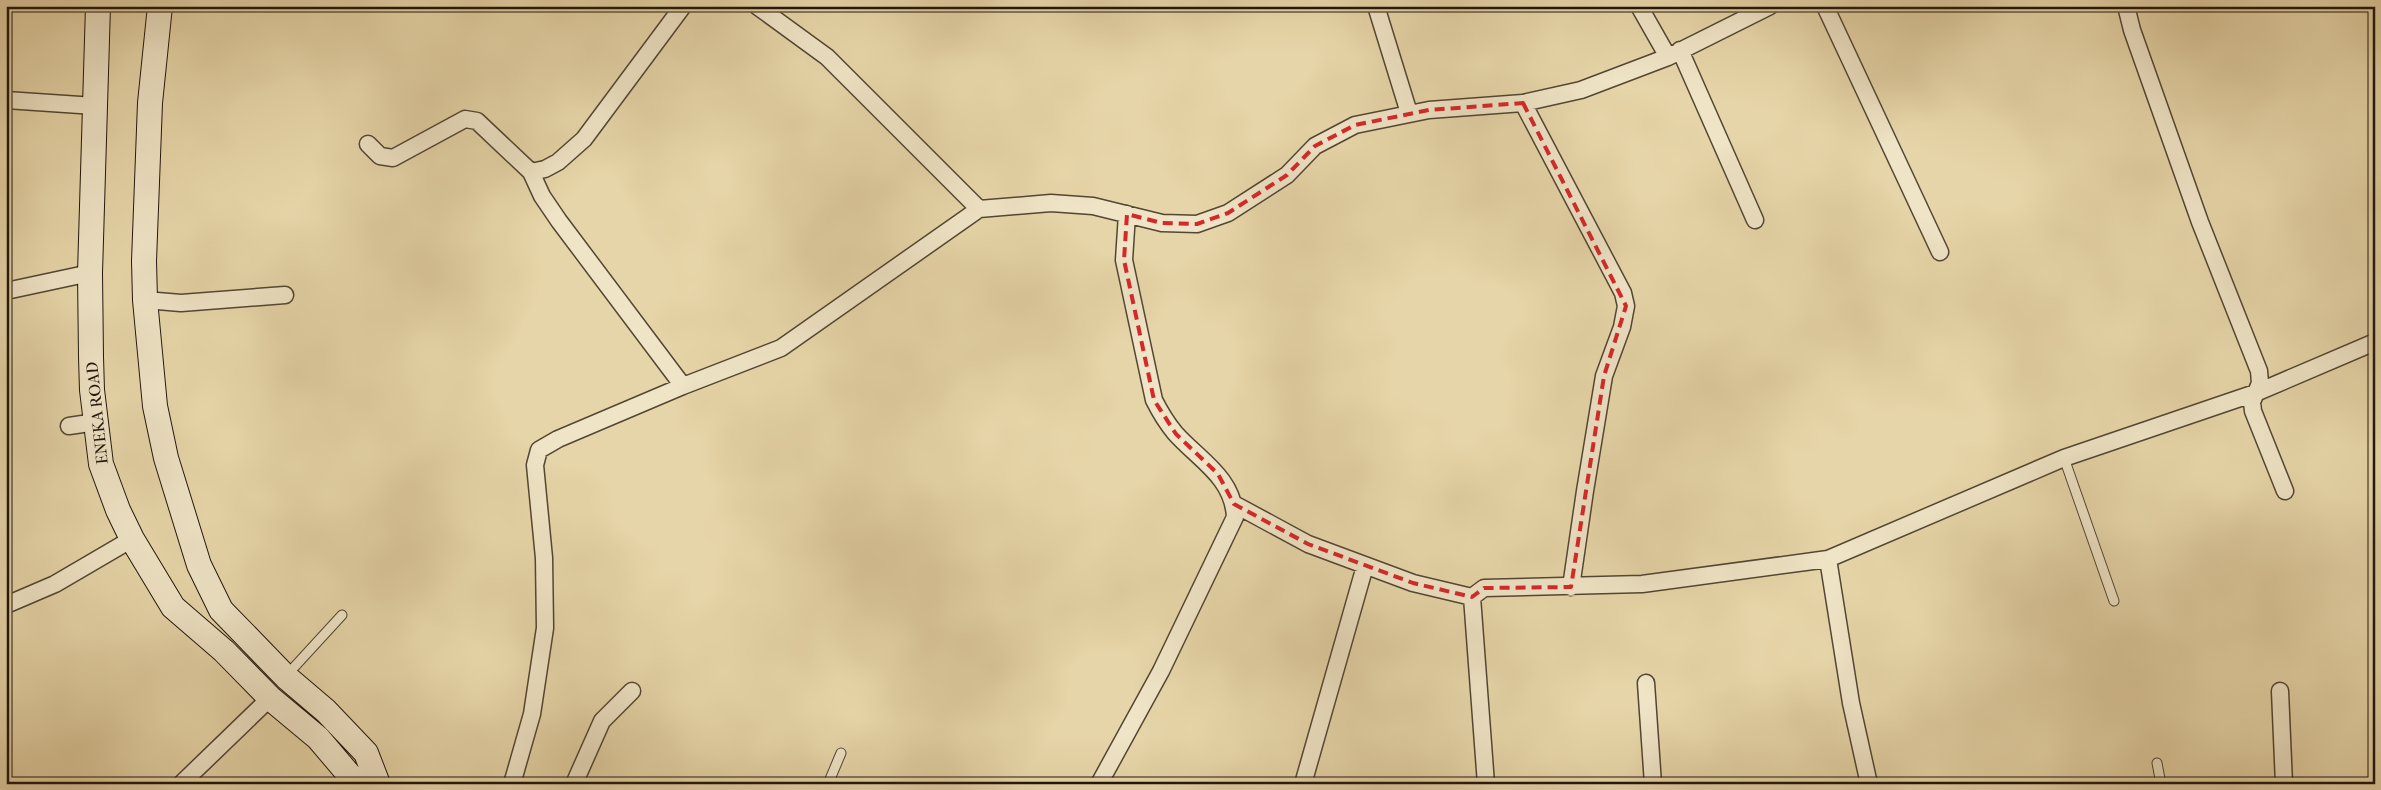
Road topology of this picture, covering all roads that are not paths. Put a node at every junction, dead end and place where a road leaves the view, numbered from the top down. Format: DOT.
graph roads {
  1 [pos="98,6"];
  2 [pos="160,6"];
  3 [pos="683,6"];
  4 [pos="757,6"];
  5 [pos="1376,6"];
  6 [pos="1639,6"];
  7 [pos="1770,6"];
  8 [pos="1825,6"];
  9 [pos="2126,6"];
  10 [pos="1674,53"];
  11 [pos="6,100"];
  12 [pos="1523,103"];
  13 [pos="95,106"];
  14 [pos="1409,113"];
  15 [pos="368,144"];
  16 [pos="531,172"];
  17 [pos="979,209"];
  18 [pos="1127,214"];
  19 [pos="1754,220"];
  20 [pos="1940,252"];
  21 [pos="90,272"];
  22 [pos="6,291"];
  23 [pos="284,295"];
  24 [pos="145,300"];
  25 [pos="2375,342"];
  26 [pos="683,386"];
  27 [pos="2258,392"];
  28 [pos="96,422"];
  29 [pos="69,426"];
  30 [pos="2064,458"];
  31 [pos="2285,491"];
  32 [pos="1234,504"];
  33 [pos="132,539"];
  34 [pos="1828,558"];
  35 [pos="1365,566"];
  36 [pos="1572,587"];
  37 [pos="1472,598"];
  38 [pos="2114,601"];
  39 [pos="6,605"];
  40 [pos="342,616"];
  41 [pos="286,677"];
  42 [pos="1646,683"];
  43 [pos="632,691"];
  44 [pos="2280,691"];
  45 [pos="270,698"];
  46 [pos="841,753"];
  47 [pos="2157,763"];
  48 [pos="181,784"];
  49 [pos="356,784"];
  50 [pos="378,784"];
  51 [pos="512,784"];
  52 [pos="574,784"];
  53 [pos="828,784"];
  54 [pos="1099,784"];
  55 [pos="1303,784"];
  56 [pos="1486,784"];
  57 [pos="1654,784"];
  58 [pos="1869,784"];
  59 [pos="2161,784"];
  60 [pos="2284,784"];
  1 -- 13 [label="main road, ENEKA ROAD"];
  2 -- 24 [label="main road"];
  3 -- 16 [label="street"];
  4 -- 17 [label="street"];
  5 -- 14 [label="street"];
  6 -- 10 [label="street"];
  7 -- 10 [label="street"];
  8 -- 20 [label="street"];
  9 -- 27 [label="street"];
  10 -- 12 [label="street"];
  10 -- 19 [label="street"];
  11 -- 13 [label="street"];
  12 -- 14 [label="street"];
  12 -- 36 [label="street"];
  13 -- 21 [label="main road, ENEKA ROAD"];
  14 -- 18 [label="street"];
  15 -- 16 [label="street"];
  16 -- 26 [label="street"];
  17 -- 18 [label="street"];
  17 -- 26 [label="street"];
  18 -- 32 [label="street"];
  21 -- 22 [label="street"];
  21 -- 28 [label="main road, ENEKA ROAD"];
  23 -- 24 [label="street"];
  24 -- 41 [label="main road"];
  25 -- 27 [label="street"];
  26 -- 51 [label="street"];
  27 -- 30 [label="street"];
  27 -- 31 [label="street"];
  28 -- 29 [label="street"];
  28 -- 33 [label="main road, ENEKA ROAD"];
  30 -- 34 [label="street"];
  30 -- 38 [label="lane"];
  32 -- 35 [label="street"];
  32 -- 54 [label="street"];
  33 -- 39 [label="street"];
  33 -- 45 [label="main road, ENEKA ROAD"];
  34 -- 36 [label="street"];
  34 -- 58 [label="street"];
  35 -- 37 [label="street"];
  35 -- 55 [label="street"];
  36 -- 37 [label="street"];
  37 -- 56 [label="street"];
  40 -- 41 [label="lane"];
  41 -- 50 [label="main road"];
  42 -- 57 [label="street"];
  43 -- 52 [label="street"];
  44 -- 60 [label="street"];
  45 -- 48 [label="street"];
  45 -- 49 [label="main road, ENEKA ROAD"];
  46 -- 53 [label="lane"];
  47 -- 59 [label="lane"];
}
